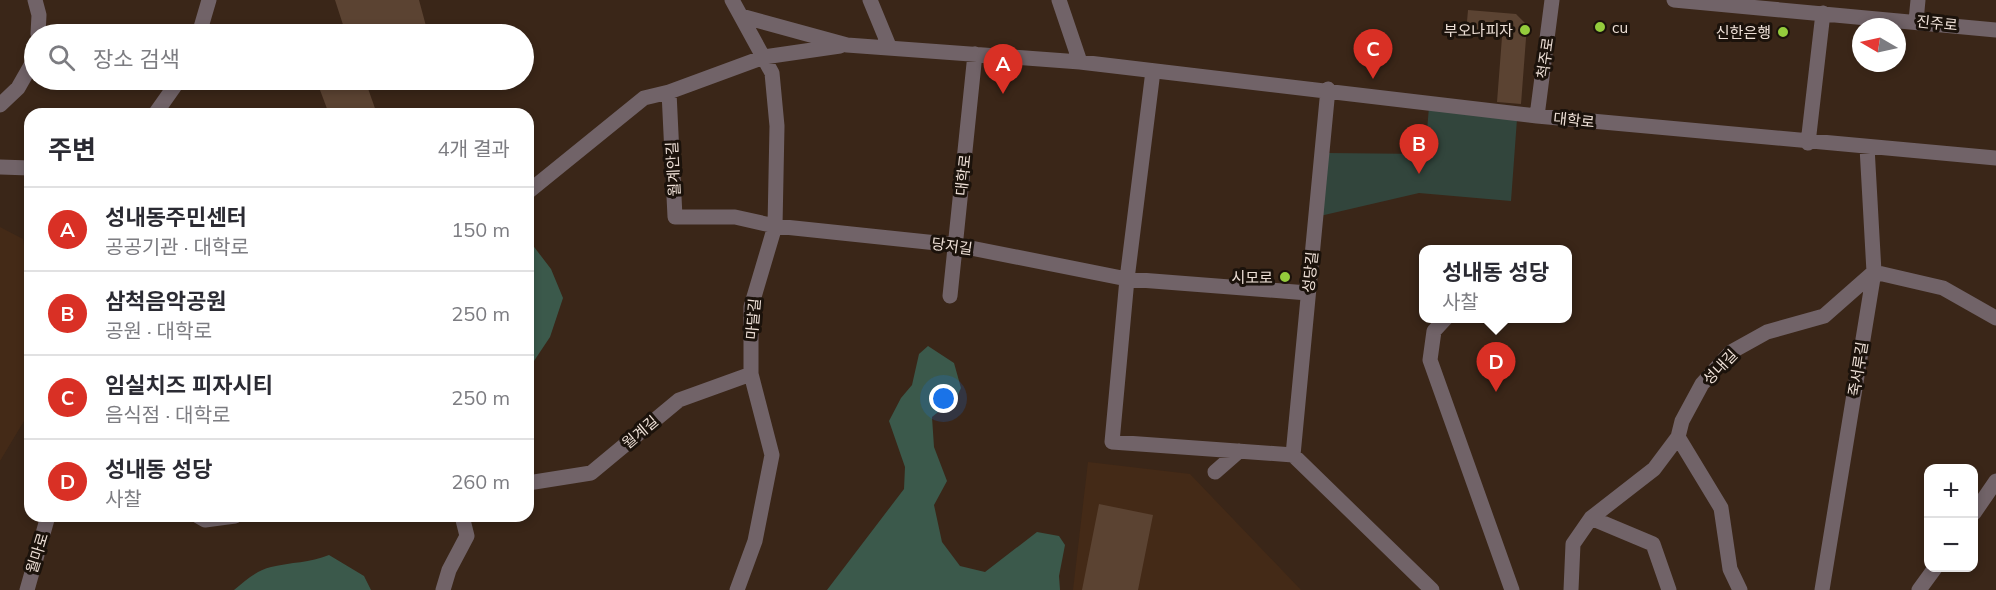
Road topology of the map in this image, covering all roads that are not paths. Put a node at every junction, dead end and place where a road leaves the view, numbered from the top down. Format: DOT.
graph roads {
  1 [pos="35,0"];
  2 [pos="209,0"];
  3 [pos="732,0"];
  4 [pos="870,0"];
  5 [pos="1059,0"];
  6 [pos="1552,0"];
  7 [pos="1674,0"];
  8 [pos="1682,0"];
  9 [pos="1918,0"];
  10 [pos="1734,2"];
  11 [pos="1823,13"];
  12 [pos="741,16"];
  13 [pos="1916,21"];
  14 [pos="39,24"];
  15 [pos="202,24"];
  16 [pos="1996,30"];
  17 [pos="847,45"];
  18 [pos="889,46"];
  19 [pos="975,54"];
  20 [pos="764,57"];
  21 [pos="1080,62"];
  22 [pos="1153,71"];
  23 [pos="24,78"];
  24 [pos="1328,89"];
  25 [pos="172,90"];
  26 [pos="669,92"];
  27 [pos="0,105"];
  28 [pos="158,108"];
  29 [pos="1537,116"];
  30 [pos="1808,143"];
  31 [pos="1867,147"];
  32 [pos="1996,158"];
  33 [pos="0,167"];
  34 [pos="24,168"];
  35 [pos="534,187"];
  36 [pos="775,226"];
  37 [pos="956,245"];
  38 [pos="1874,272"];
  39 [pos="1127,279"];
  40 [pos="1308,293"];
  41 [pos="950,296"];
  42 [pos="1996,318"];
  43 [pos="1441,323"];
  44 [pos="751,374"];
  45 [pos="1678,437"];
  46 [pos="1239,452"];
  47 [pos="1293,455"];
  48 [pos="1215,472"];
  49 [pos="1996,481"];
  50 [pos="534,482"];
  51 [pos="1978,507"];
  52 [pos="1591,518"];
  53 [pos="46,522"];
  54 [pos="464,522"];
  55 [pos="1932,572"];
  56 [pos="27,590"];
  57 [pos="443,590"];
  58 [pos="737,590"];
  59 [pos="1432,590"];
  60 [pos="1512,590"];
  61 [pos="1571,590"];
  62 [pos="1668,590"];
  63 [pos="1740,590"];
  64 [pos="1822,590"];
  65 [pos="1919,590"];
  1 -- 14 [label="street"];
  2 -- 15 [label="street"];
  3 -- 12 [label="street"];
  4 -- 18 [label="street"];
  5 -- 21 [label="street"];
  6 -- 29 [label="street, 척주로"];
  7 -- 8 [label="street, 진주로"];
  8 -- 10 [label="street, 진주로"];
  9 -- 13 [label="street"];
  10 -- 11 [label="street, 진주로"];
  11 -- 13 [label="street, 진주로"];
  11 -- 30 [label="street"];
  12 -- 17 [label="street, 대학로"];
  12 -- 20 [label="street, 마달길"];
  13 -- 16 [label="street, 진주로"];
  17 -- 18 [label="street, 대학로"];
  17 -- 20 [label="street, 대학로"];
  18 -- 19 [label="street, 대학로"];
  19 -- 21 [label="street, 대학로"];
  19 -- 37 [label="street, 대학로"];
  20 -- 26 [label="street"];
  20 -- 36 [label="street, 마달길"];
  21 -- 22 [label="street, 대학로"];
  22 -- 24 [label="street, 대학로"];
  22 -- 39 [label="street"];
  23 -- 27 [label="street"];
  24 -- 29 [label="street, 대학로"];
  24 -- 40 [label="street, 성당길"];
  25 -- 28 [label="street"];
  26 -- 35 [label="street"];
  26 -- 36 [label="street, 월계안길"];
  29 -- 30 [label="street, 대학로"];
  30 -- 31 [label="street, 대학로"];
  31 -- 32 [label="street, 대학로"];
  31 -- 38 [label="street, 죽서루길"];
  33 -- 34 [label="street"];
  36 -- 37 [label="street, 당저길"];
  36 -- 44 [label="street, 마달길"];
  37 -- 39 [label="street, 당저길"];
  37 -- 41 [label="street, 대학로"];
  38 -- 42 [label="street"];
  38 -- 45 [label="street, 성내길"];
  38 -- 64 [label="street, 죽서루길"];
  39 -- 40 [label="street, 당저길"];
  39 -- 46 [label="street"];
  40 -- 47 [label="street, 성당길"];
  43 -- 60 [label="street"];
  44 -- 50 [label="street, 월계길"];
  44 -- 58 [label="street, 마달길"];
  45 -- 52 [label="street, 성내길"];
  45 -- 63 [label="street"];
  46 -- 47 [label="street"];
  46 -- 48 [label="street"];
  47 -- 59 [label="street"];
  49 -- 51 [label="street"];
  52 -- 61 [label="street, 성내길"];
  52 -- 62 [label="street"];
  53 -- 56 [label="street, 월마로"];
  54 -- 57 [label="street"];
  55 -- 65 [label="street"];
}
